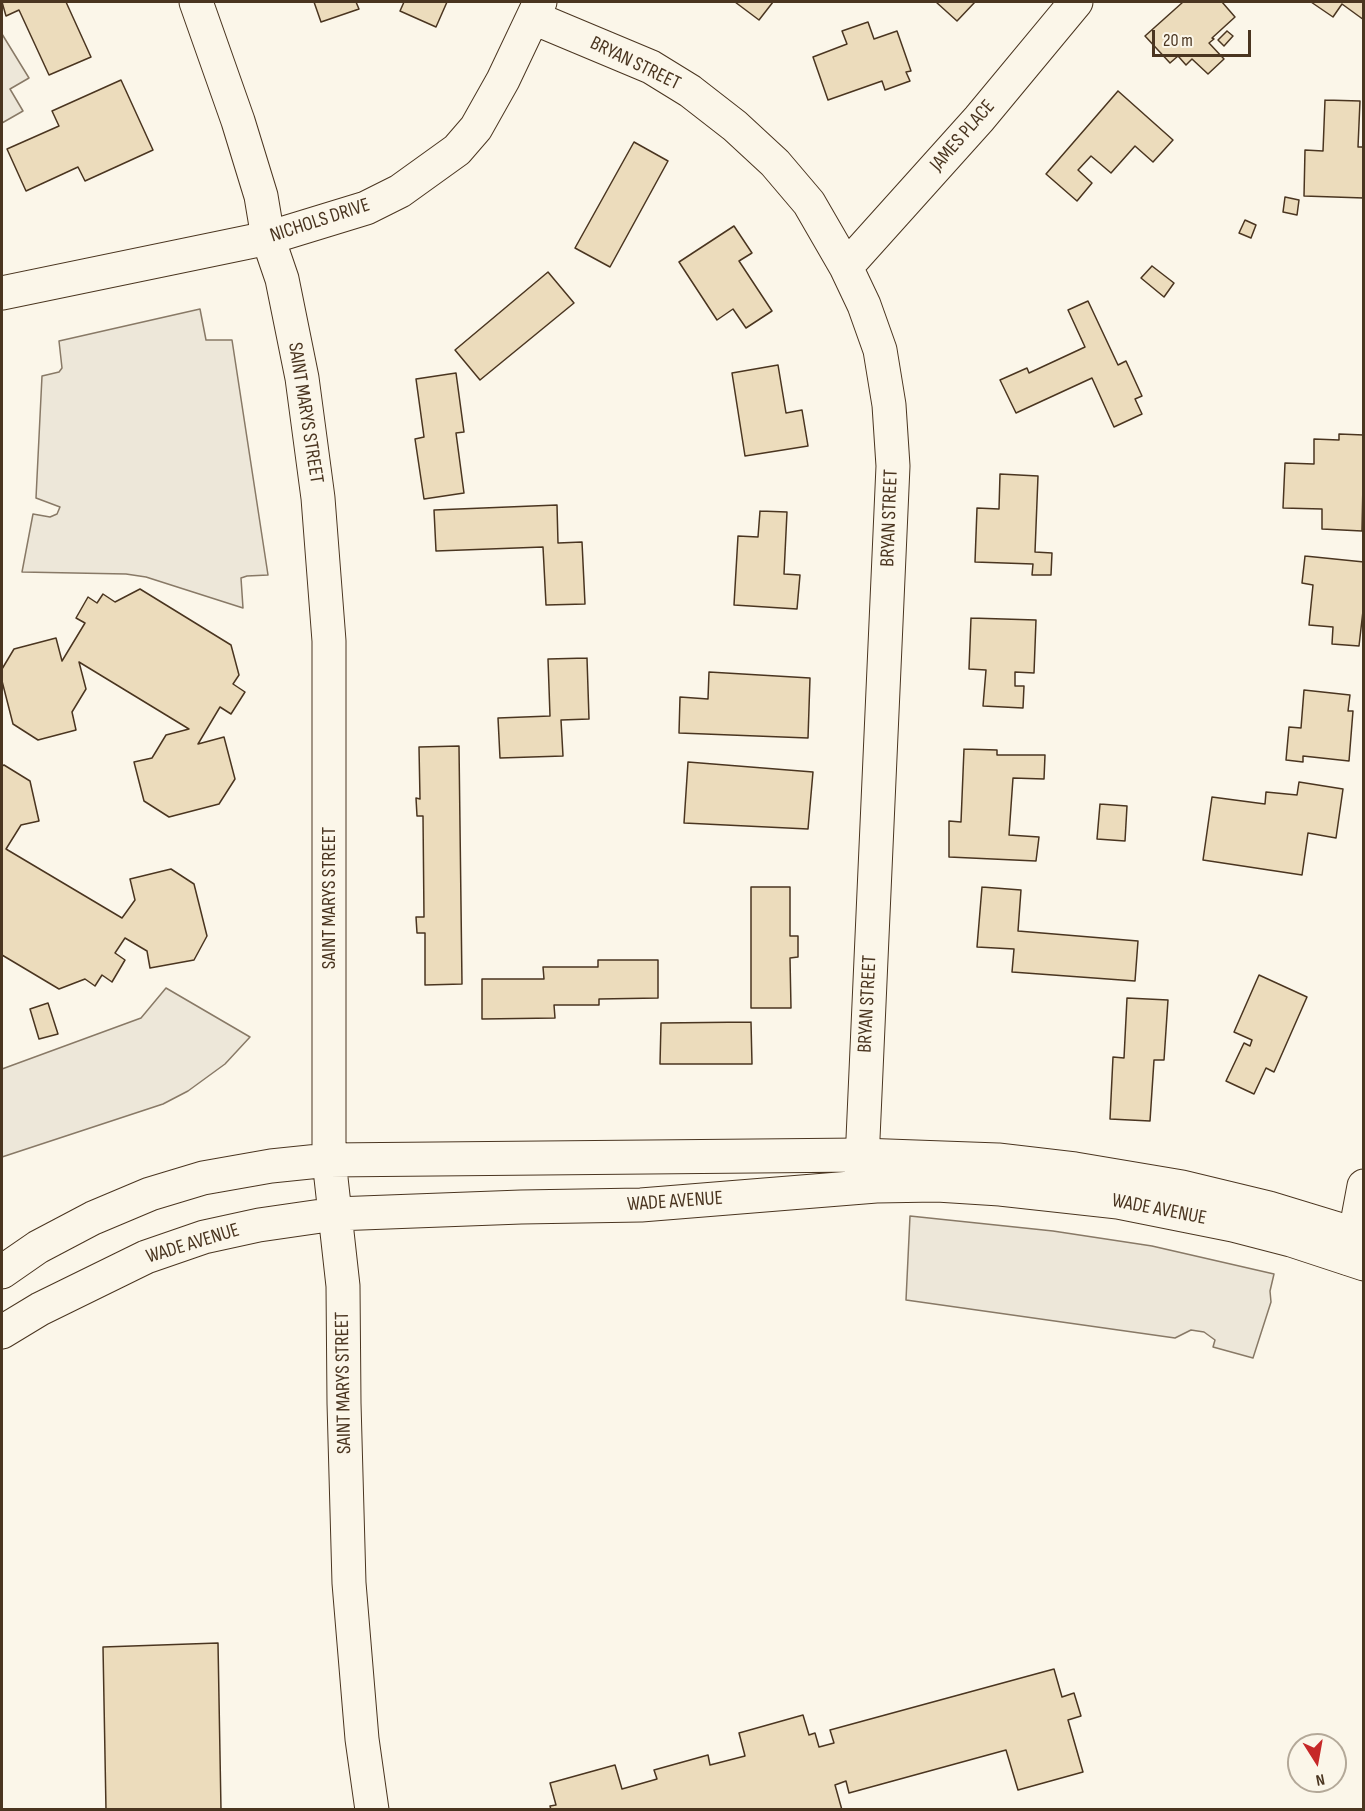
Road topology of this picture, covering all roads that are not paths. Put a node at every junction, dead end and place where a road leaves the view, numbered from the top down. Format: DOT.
graph roads {
  1 [pos="196,2"];
  2 [pos="1076,2"];
  3 [pos="537,10"];
  4 [pos="268,238"];
  5 [pos="846,267"];
  6 [pos="2,293"];
  7 [pos="861,1155"];
  8 [pos="329,1160"];
  9 [pos="1364,1186"];
  10 [pos="861,1188"];
  11 [pos="335,1214"];
  12 [pos="1357,1248"];
  13 [pos="2,1272"];
  14 [pos="2,1332"];
  15 [pos="372,1809"];
  1 -- 4 [label="main road, SAINT MARYS STREET"];
  2 -- 5 [label="main road, JAMES PLACE"];
  3 -- 4 [label="main road, NICHOLS DRIVE"];
  3 -- 5 [label="main road, BRYAN STREET"];
  4 -- 6 [label="main road, NICHOLS DRIVE"];
  4 -- 8 [label="main road, SAINT MARYS STREET"];
  5 -- 7 [label="main road, BRYAN STREET"];
  7 -- 8 [label="main road, WADE AVENUE"];
  7 -- 10 [label="main road, BRYAN STREET"];
  7 -- 12 [label="main road, WADE AVENUE"];
  8 -- 11 [label="main road, SAINT MARYS STREET"];
  8 -- 13 [label="main road, WADE AVENUE"];
  9 -- 12 [label="main road"];
  10 -- 11 [label="main road, WADE AVENUE"];
  10 -- 12 [label="main road, WADE AVENUE"];
  11 -- 14 [label="main road, WADE AVENUE"];
  11 -- 15 [label="main road, SAINT MARYS STREET"];
}
